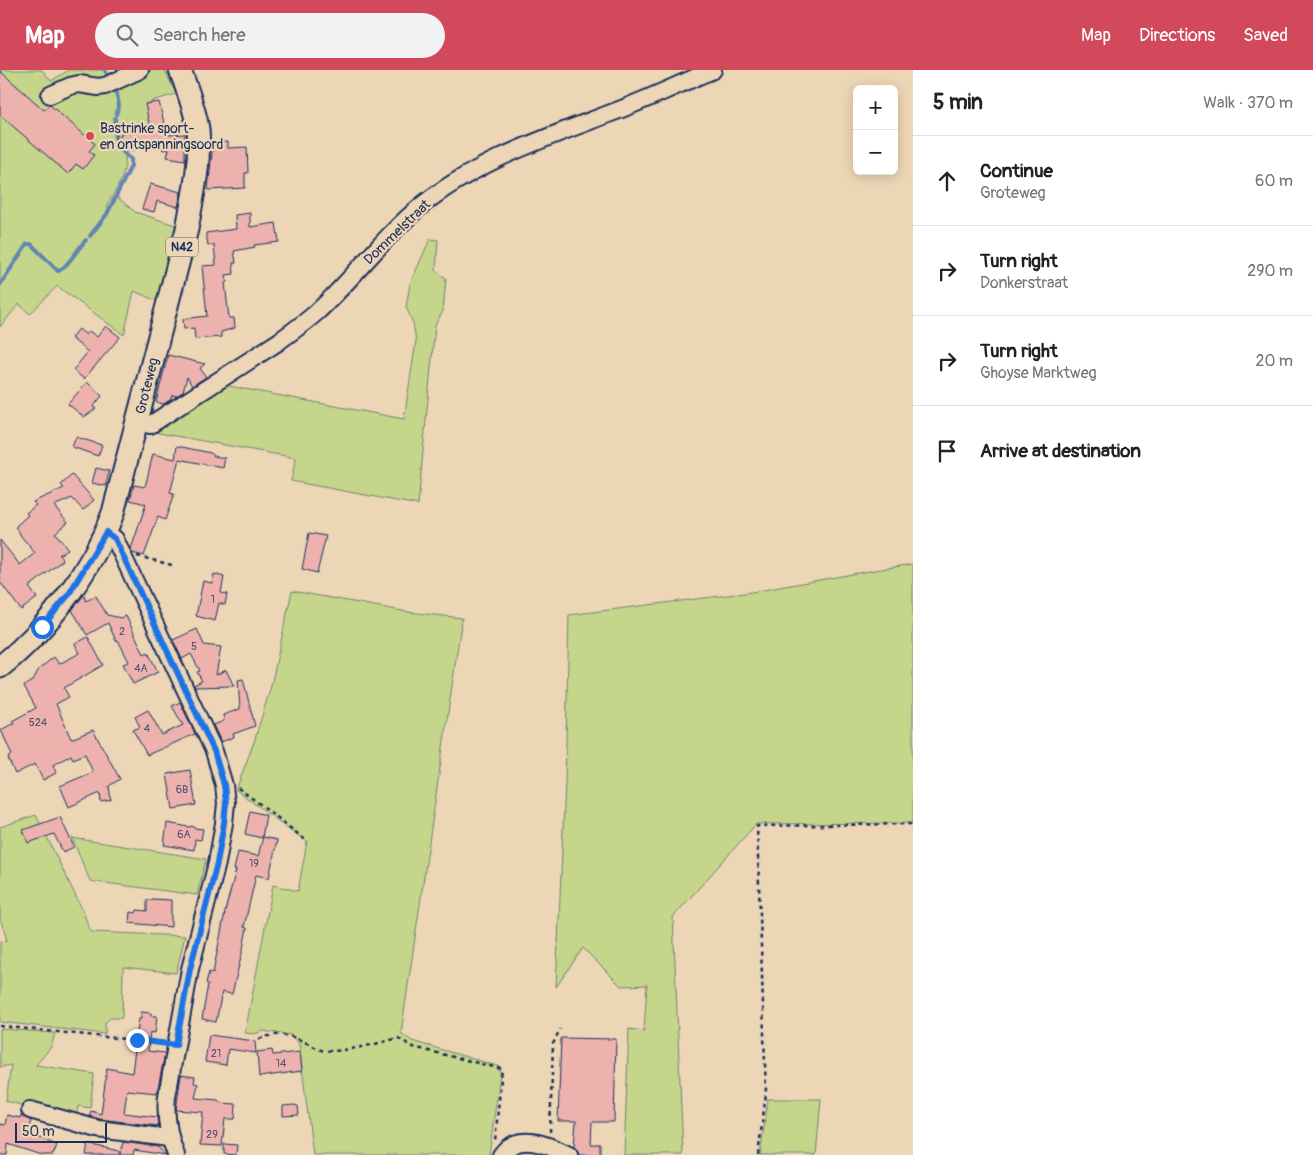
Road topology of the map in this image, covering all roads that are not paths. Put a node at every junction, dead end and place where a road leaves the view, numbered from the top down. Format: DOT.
graph roads {
  1 [pos="140,70"];
  2 [pos="180,70"];
  3 [pos="713,70"];
  4 [pos="50,95"];
  5 [pos="137,422"];
  6 [pos="106,532"];
  7 [pos="0,667"];
  8 [pos="30,1110"];
  9 [pos="170,1138"];
  10 [pos="498,1151"];
  11 [pos="176,1155"];
  12 [pos="569,1155"];
  1 -- 4 [label="street"];
  2 -- 5 [label="main road, Groteweg / N42"];
  3 -- 5 [label="street, Dommelstraat"];
  5 -- 6 [label="main road, Groteweg / N42"];
  6 -- 7 [label="main road, Groteweg / N42"];
  6 -- 9 [label="street"];
  8 -- 9 [label="street"];
  9 -- 11 [label="street"];
  10 -- 12 [label="street"];
}
